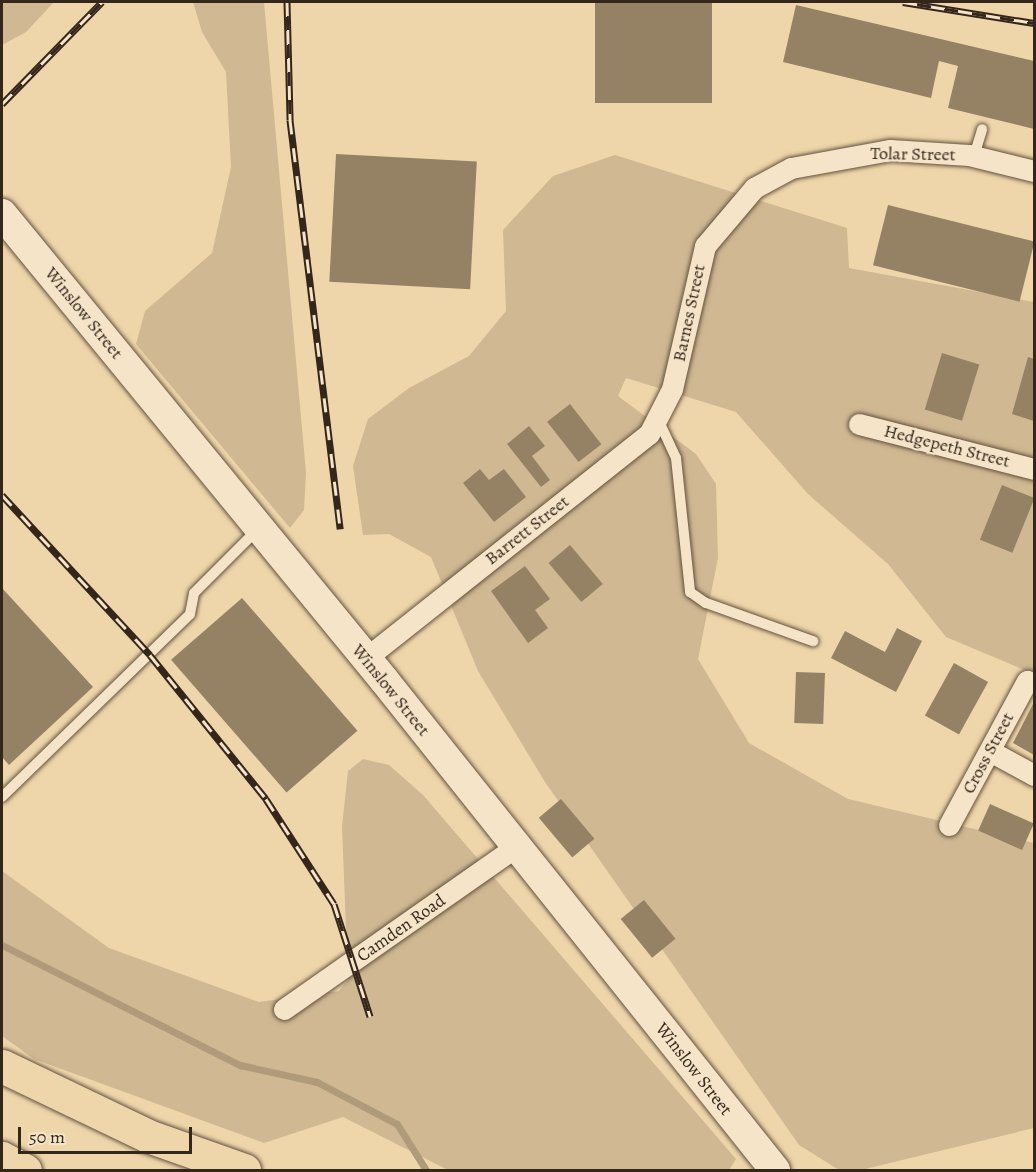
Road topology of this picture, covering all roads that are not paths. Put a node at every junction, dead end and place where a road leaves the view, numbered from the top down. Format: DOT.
graph roads {
  1 [pos="982,129"];
  2 [pos="974,156"];
  3 [pos="791,168"];
  4 [pos="1035,171"];
  5 [pos="2,214"];
  6 [pos="672,389"];
  7 [pos="657,417"];
  8 [pos="859,424"];
  9 [pos="1035,469"];
  10 [pos="260,528"];
  11 [pos="813,641"];
  12 [pos="366,658"];
  13 [pos="1027,681"];
  14 [pos="990,751"];
  15 [pos="1035,775"];
  16 [pos="2,797"];
  17 [pos="949,825"];
  18 [pos="517,846"];
  19 [pos="284,1009"];
  20 [pos="2,1066"];
  21 [pos="2,1158"];
  22 [pos="25,1170"];
  23 [pos="244,1170"];
  24 [pos="775,1170"];
  1 -- 2 [label="lane"];
  2 -- 3 [label="street, Tolar Street"];
  2 -- 4 [label="street, Tolar Street"];
  3 -- 6 [label="street, Barnes Street"];
  5 -- 10 [label="street, Winslow Street"];
  6 -- 7 [label="street, Barrett Street"];
  7 -- 11 [label="lane"];
  7 -- 12 [label="street, Barrett Street"];
  8 -- 9 [label="street, Hedgepeth Street"];
  10 -- 12 [label="street, Winslow Street"];
  10 -- 16 [label="lane"];
  12 -- 18 [label="street, Winslow Street"];
  13 -- 14 [label="street, Cross Street"];
  14 -- 15 [label="street"];
  14 -- 17 [label="street, Cross Street"];
  18 -- 19 [label="street, Camden Road"];
  18 -- 24 [label="street, Winslow Street"];
  20 -- 23 [label="highway"];
  21 -- 22 [label="highway"];
}
